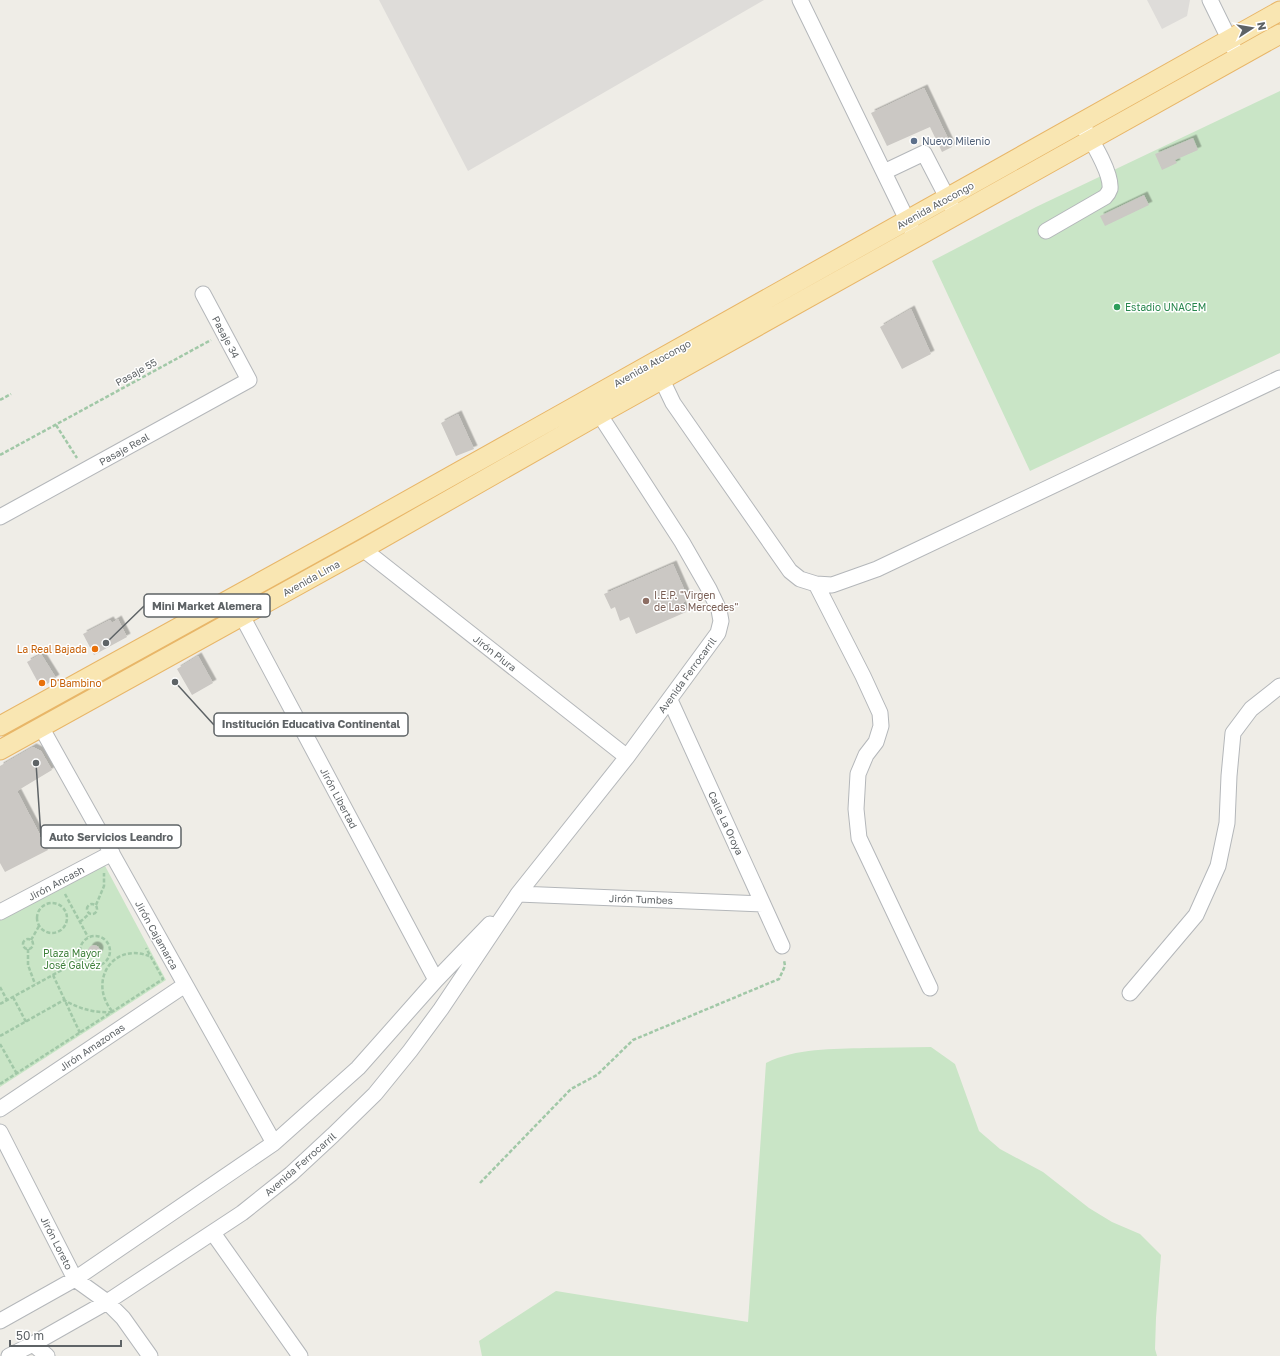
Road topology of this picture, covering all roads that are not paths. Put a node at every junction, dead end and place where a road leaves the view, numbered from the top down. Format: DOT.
graph roads {
  1 [pos="800,0"];
  2 [pos="1210,0"];
  3 [pos="1280,11"];
  4 [pos="1280,34"];
  5 [pos="1229,40"];
  6 [pos="1202,55"];
  7 [pos="1238,57"];
  8 [pos="1211,72"];
  9 [pos="1080,123"];
  10 [pos="1091,139"];
  11 [pos="884,172"];
  12 [pos="947,198"];
  13 [pos="956,215"];
  14 [pos="907,221"];
  15 [pos="1046,231"];
  16 [pos="916,238"];
  17 [pos="203,294"];
  18 [pos="659,359"];
  19 [pos="1280,378"];
  20 [pos="249,380"];
  21 [pos="662,380"];
  22 [pos="589,398"];
  23 [pos="600,414"];
  24 [pos="0,517"];
  25 [pos="363,549"];
  26 [pos="816,584"];
  27 [pos="242,616"];
  28 [pos="1280,686"];
  29 [pos="670,700"];
  30 [pos="0,726"];
  31 [pos="41,727"];
  32 [pos="0,750"];
  33 [pos="627,757"];
  34 [pos="112,853"];
  35 [pos="518,894"];
  36 [pos="763,904"];
  37 [pos="0,912"];
  38 [pos="782,946"];
  39 [pos="436,980"];
  40 [pos="185,984"];
  41 [pos="930,988"];
  42 [pos="1130,992"];
  43 [pos="0,1109"];
  44 [pos="0,1132"];
  45 [pos="274,1143"];
  46 [pos="213,1232"];
  47 [pos="75,1279"];
  48 [pos="107,1302"];
  49 [pos="0,1321"];
  50 [pos="33,1344"];
  51 [pos="9,1356"];
  52 [pos="47,1356"];
  53 [pos="150,1356"];
  54 [pos="300,1356"];
  1 -- 11 [label="street"];
  2 -- 5 [label="street"];
  3 -- 5 [label="main road, Avenida Atocongo"];
  4 -- 7 [label="main road, Avenida Atocongo"];
  5 -- 6 [label="main road, Avenida Atocongo"];
  5 -- 7 [label="street"];
  6 -- 8 [label="main road"];
  6 -- 9 [label="main road, Avenida Atocongo"];
  7 -- 8 [label="main road, Avenida Atocongo"];
  8 -- 10 [label="main road, Avenida Atocongo"];
  9 -- 10 [label="street"];
  9 -- 12 [label="main road, Avenida Atocongo"];
  10 -- 13 [label="main road, Avenida Atocongo"];
  10 -- 15 [label="street"];
  11 -- 12 [label="street"];
  11 -- 14 [label="street"];
  12 -- 13 [label="street"];
  12 -- 14 [label="main road, Avenida Atocongo"];
  13 -- 16 [label="main road, Avenida Atocongo"];
  14 -- 16 [label="street"];
  14 -- 18 [label="main road, Avenida Atocongo"];
  16 -- 21 [label="main road, Avenida Atocongo"];
  17 -- 20 [label="street, Pasaje 34"];
  18 -- 21 [label="street"];
  18 -- 22 [label="main road, Avenida Atocongo"];
  19 -- 26 [label="street"];
  20 -- 24 [label="street, Pasaje Real"];
  21 -- 23 [label="main road, Avenida Atocongo"];
  21 -- 26 [label="street"];
  22 -- 23 [label="street, Avenida Ferrocarril"];
  22 -- 30 [label="main road, Avenida Lima"];
  23 -- 25 [label="main road, Avenida Lima"];
  23 -- 29 [label="street, Avenida Ferrocarril"];
  25 -- 27 [label="main road, Avenida Lima"];
  25 -- 33 [label="street, Jirón Piura"];
  26 -- 41 [label="street"];
  27 -- 31 [label="main road, Avenida Lima"];
  27 -- 39 [label="street, Jirón Libertad"];
  28 -- 42 [label="street"];
  29 -- 33 [label="street, Avenida Ferrocarril"];
  29 -- 36 [label="street, Calle La Oroya"];
  31 -- 32 [label="main road, Avenida Lima"];
  31 -- 34 [label="street, Jirón Cajamarca"];
  33 -- 35 [label="street, Avenida Ferrocarril"];
  34 -- 37 [label="street, Jirón Ancash"];
  34 -- 40 [label="street, Jirón Cajamarca"];
  35 -- 36 [label="street, Jirón Tumbes"];
  35 -- 39 [label="street, Avenida Ferrocarril"];
  35 -- 46 [label="street, Avenida Ferrocarril"];
  36 -- 38 [label="street, Calle La Oroya"];
  39 -- 45 [label="street, Avenida Ferrocarril"];
  40 -- 43 [label="street, Jirón Amazonas"];
  40 -- 45 [label="street, Jirón Cajamarca"];
  44 -- 47 [label="street, Jirón Loreto"];
  45 -- 47 [label="street, Avenida Ferrocarril"];
  46 -- 48 [label="street, Avenida Ferrocarril"];
  46 -- 54 [label="street"];
  47 -- 48 [label="street, Jirón Loreto"];
  47 -- 49 [label="street, Avenida Ferrocarril"];
  48 -- 50 [label="street, Avenida Ferrocarril"];
  48 -- 53 [label="street, Jirón Loreto"];
  50 -- 51 [label="street, Avenida Ferrocarril"];
  50 -- 52 [label="street"];
}
